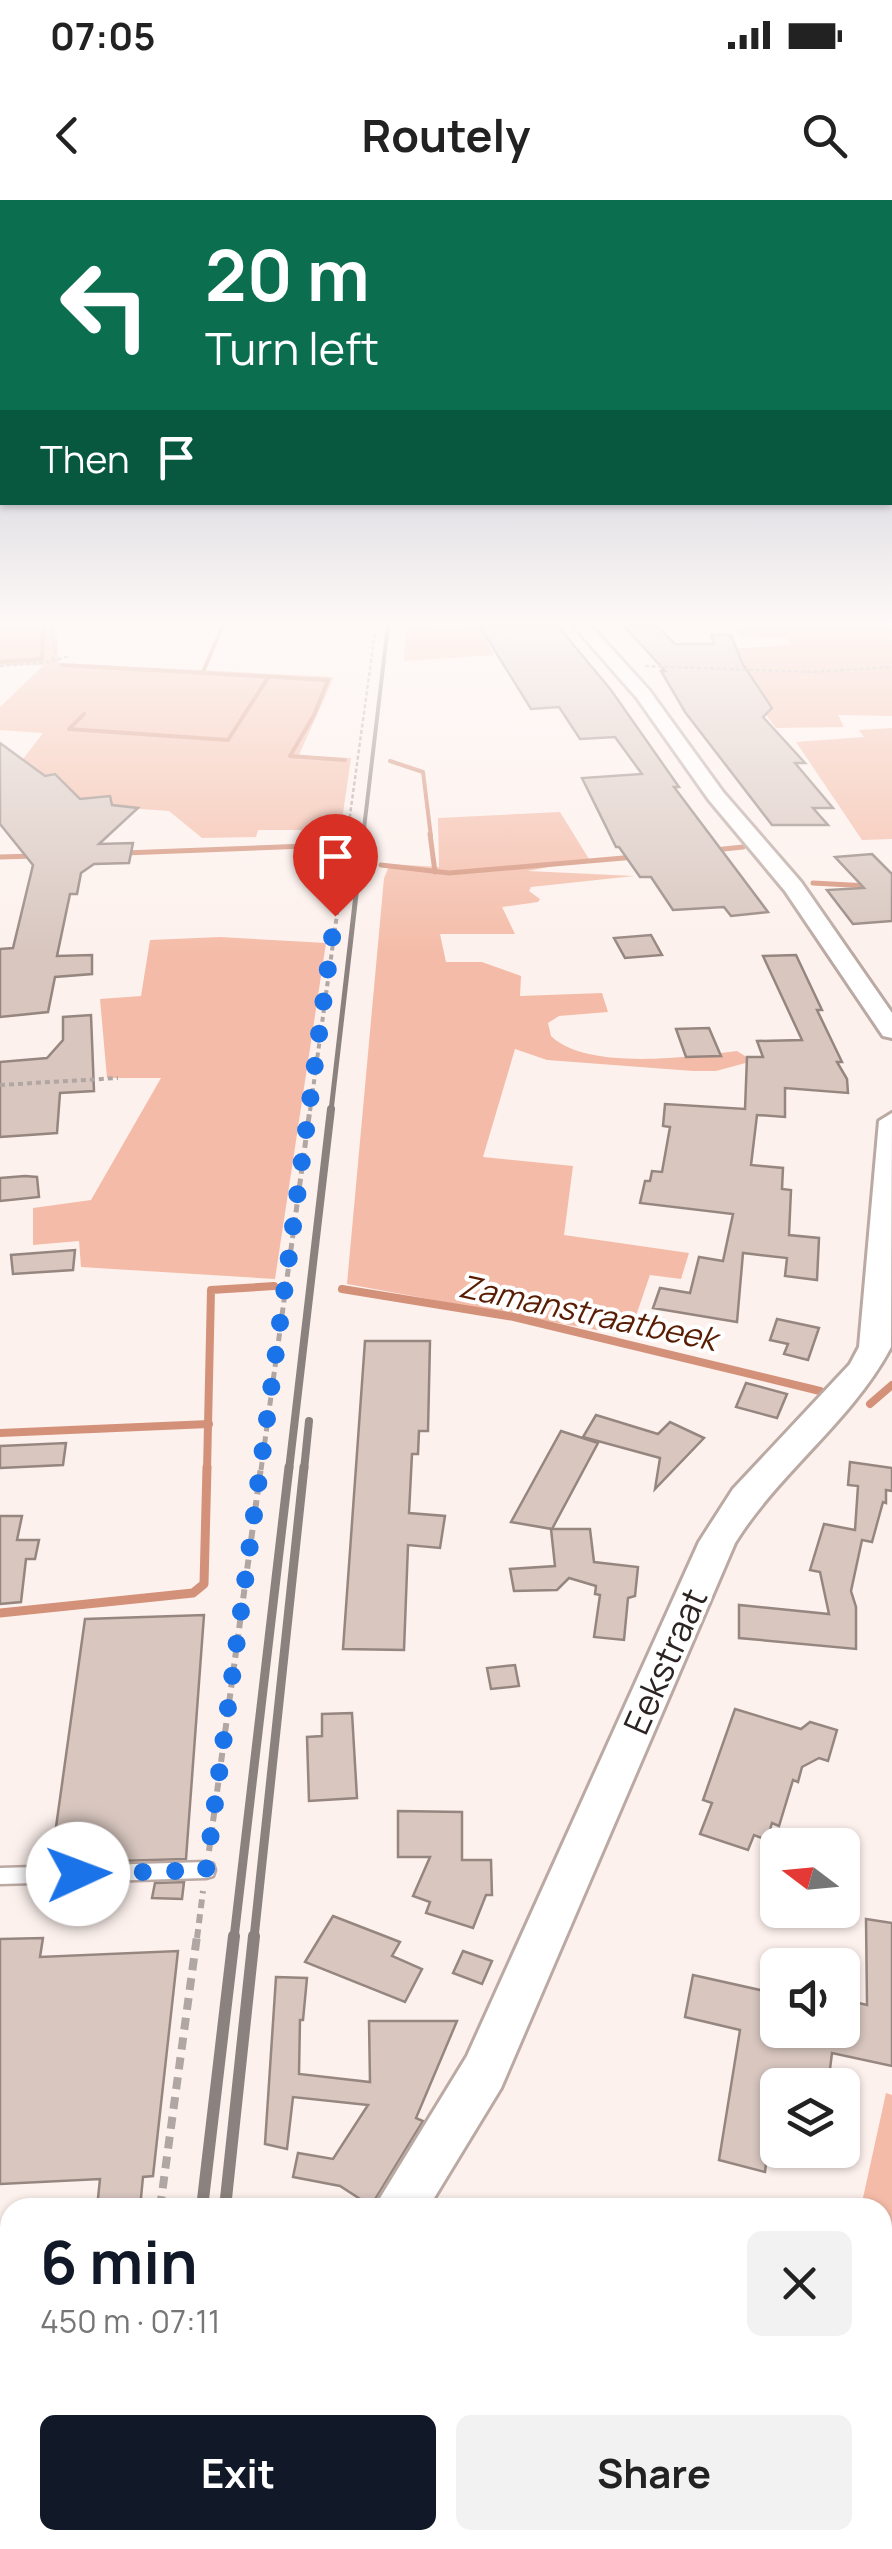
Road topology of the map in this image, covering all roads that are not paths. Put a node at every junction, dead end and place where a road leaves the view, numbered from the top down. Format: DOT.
graph roads {
  1 [pos="672,735"];
  2 [pos="892,1031"];
  3 [pos="892,1121"];
  4 [pos="206,1870"];
  5 [pos="0,1876"];
  6 [pos="405,2198"];
  1 -- 2 [label="street"];
  3 -- 6 [label="street, Eekstraat"];
  4 -- 5 [label="lane"];
}
